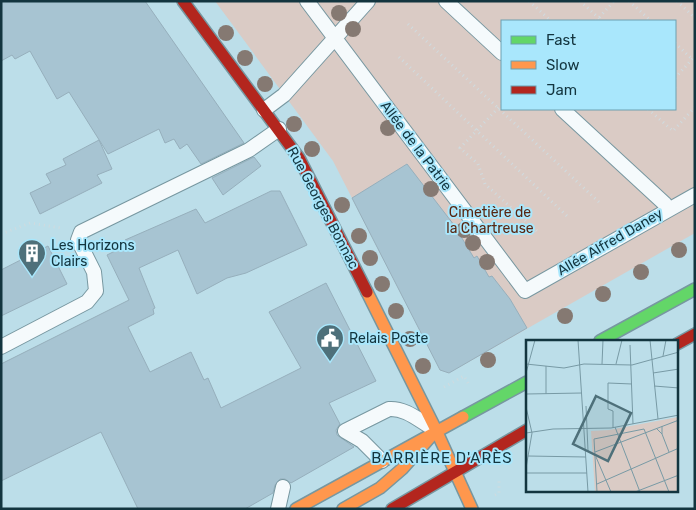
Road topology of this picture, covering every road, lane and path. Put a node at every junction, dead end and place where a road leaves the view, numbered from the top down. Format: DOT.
graph roads {
  1 [pos="183,1"];
  2 [pos="307,1"];
  3 [pos="368,1"];
  4 [pos="446,1"];
  5 [pos="529,1"];
  6 [pos="580,1"];
  7 [pos="614,1"];
  8 [pos="629,1"];
  9 [pos="677,1"];
  10 [pos="695,18"];
  11 [pos="550,20"];
  12 [pos="599,20"];
  13 [pos="650,20"];
  14 [pos="408,24"];
  15 [pos="334,38"];
  16 [pos="676,44"];
  17 [pos="501,52"];
  18 [pos="398,57"];
  19 [pos="693,57"];
  20 [pos="676,77"];
  21 [pos="501,105"];
  22 [pos="695,107"];
  23 [pos="498,108"];
  24 [pos="264,110"];
  25 [pos="563,110"];
  26 [pos="649,110"];
  27 [pos="279,129"];
  28 [pos="478,132"];
  29 [pos="695,187"];
  30 [pos="695,194"];
  31 [pos="601,204"];
  32 [pos="668,209"];
  33 [pos="567,216"];
  34 [pos="81,232"];
  35 [pos="538,232"];
  36 [pos="1,234"];
  37 [pos="695,288"];
  38 [pos="525,291"];
  39 [pos="695,334"];
  40 [pos="602,340"];
  41 [pos="678,343"];
  42 [pos="1,347"];
  43 [pos="526,383"];
  44 [pos="436,430"];
  45 [pos="526,431"];
  46 [pos="382,461"];
  47 [pos="456,473"];
  48 [pos="283,487"];
  49 [pos="278,509"];
  50 [pos="296,509"];
  51 [pos="343,509"];
  52 [pos="392,509"];
  53 [pos="472,509"];
  1 -- 24 [label="main road, Rue Georges Bonnac"];
  2 -- 15 [label="lane, Allée de la Patrie"];
  3 -- 15 [label="lane"];
  4 -- 17 [label="lane"];
  5 -- 11 [label="path"];
  6 -- 12 [label="path"];
  7 -- 12 [label="path"];
  8 -- 13 [label="path"];
  9 -- 10 [label="path"];
  14 -- 23 [label="path"];
  15 -- 24 [label="lane"];
  15 -- 38 [label="lane, Allée de la Patrie"];
  16 -- 19 [label="path"];
  18 -- 28 [label="path"];
  19 -- 20 [label="path"];
  21 -- 23 [label="path"];
  22 -- 26 [label="path"];
  23 -- 28 [label="path"];
  23 -- 31 [label="path"];
  24 -- 27 [label="main road, Rue Georges Bonnac"];
  25 -- 32 [label="lane"];
  27 -- 34 [label="lane"];
  27 -- 44 [label="main road, Rue Georges Bonnac"];
  28 -- 33 [label="path"];
  28 -- 35 [label="path"];
  29 -- 30 [label="lane"];
  30 -- 32 [label="lane, Allée Alfred Daney"];
  32 -- 38 [label="lane, Allée Alfred Daney"];
  34 -- 36 [label="path"];
  34 -- 42 [label="lane"];
  37 -- 40 [label="main road"];
  39 -- 41 [label="main road"];
  43 -- 44 [label="main road"];
  44 -- 46 [label="main road"];
  44 -- 46 [label="lane"];
  44 -- 47 [label="main road, Rue Georges Bonnac"];
  44 -- 51 [label="main road"];
  45 -- 47 [label="main road"];
  46 -- 50 [label="main road"];
  47 -- 52 [label="main road"];
  47 -- 53 [label="main road, Rue Georges Bonnac"];
  48 -- 49 [label="lane"];
}
